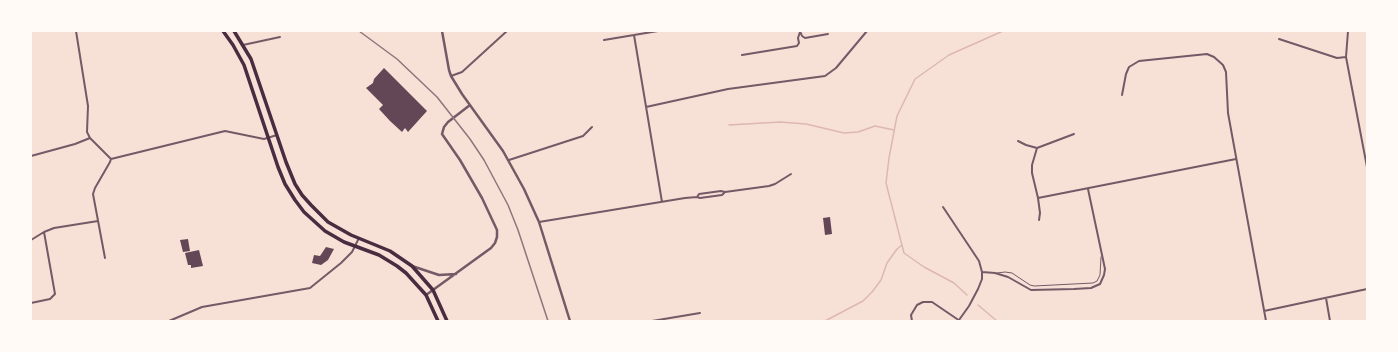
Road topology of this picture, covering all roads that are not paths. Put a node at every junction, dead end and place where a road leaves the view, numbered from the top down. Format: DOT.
graph roads {
  1 [pos="76,31"];
  2 [pos="223,31"];
  3 [pos="234,31"];
  4 [pos="442,31"];
  5 [pos="507,31"];
  6 [pos="658,31"];
  7 [pos="867,31"];
  8 [pos="1348,31"];
  9 [pos="800,32"];
  10 [pos="828,34"];
  11 [pos="634,35"];
  12 [pos="280,37"];
  13 [pos="1280,39"];
  14 [pos="604,40"];
  15 [pos="243,45"];
  16 [pos="742,55"];
  17 [pos="1346,57"];
  18 [pos="451,76"];
  19 [pos="1122,94"];
  20 [pos="470,105"];
  21 [pos="646,107"];
  22 [pos="592,127"];
  23 [pos="1074,134"];
  24 [pos="277,135"];
  25 [pos="90,138"];
  26 [pos="268,138"];
  27 [pos="1018,141"];
  28 [pos="1037,148"];
  29 [pos="31,156"];
  30 [pos="111,159"];
  31 [pos="1236,159"];
  32 [pos="509,160"];
  33 [pos="1367,167"];
  34 [pos="791,174"];
  35 [pos="1088,189"];
  36 [pos="1038,198"];
  37 [pos="662,202"];
  38 [pos="943,207"];
  39 [pos="1039,220"];
  40 [pos="98,221"];
  41 [pos="539,222"];
  42 [pos="44,232"];
  43 [pos="359,238"];
  44 [pos="31,240"];
  45 [pos="355,246"];
  46 [pos="1101,253"];
  47 [pos="105,258"];
  48 [pos="412,266"];
  49 [pos="982,272"];
  50 [pos="995,273"];
  51 [pos="456,274"];
  52 [pos="1367,289"];
  53 [pos="434,290"];
  54 [pos="426,295"];
  55 [pos="1326,298"];
  56 [pos="31,303"];
  57 [pos="1264,311"];
  58 [pos="700,313"];
  59 [pos="169,321"];
  60 [pos="438,321"];
  61 [pos="447,321"];
  62 [pos="570,321"];
  63 [pos="652,321"];
  64 [pos="912,321"];
  65 [pos="960,321"];
  66 [pos="1266,321"];
  67 [pos="1330,321"];
  1 -- 25 [label="street"];
  2 -- 26 [label="highway"];
  3 -- 15 [label="highway"];
  4 -- 18 [label="street"];
  5 -- 18 [label="street"];
  6 -- 11 [label="street"];
  7 -- 21 [label="street"];
  8 -- 17 [label="street"];
  9 -- 10 [label="street"];
  9 -- 16 [label="street"];
  11 -- 14 [label="street"];
  11 -- 21 [label="street"];
  12 -- 15 [label="street"];
  13 -- 17 [label="street"];
  15 -- 24 [label="highway"];
  17 -- 33 [label="street"];
  18 -- 20 [label="street"];
  19 -- 31 [label="street"];
  20 -- 32 [label="street"];
  20 -- 51 [label="street"];
  21 -- 37 [label="street"];
  22 -- 32 [label="street"];
  23 -- 28 [label="street"];
  24 -- 26 [label="street"];
  24 -- 43 [label="highway"];
  25 -- 29 [label="street"];
  25 -- 30 [label="street"];
  26 -- 30 [label="street"];
  26 -- 45 [label="highway"];
  27 -- 28 [label="street"];
  28 -- 36 [label="street"];
  30 -- 40 [label="street"];
  31 -- 35 [label="street"];
  31 -- 57 [label="street"];
  32 -- 41 [label="street"];
  34 -- 37 [label="street"];
  35 -- 36 [label="street"];
  35 -- 46 [label="street"];
  36 -- 39 [label="street"];
  37 -- 41 [label="street"];
  38 -- 49 [label="street"];
  40 -- 42 [label="street"];
  40 -- 47 [label="street"];
  41 -- 62 [label="street"];
  42 -- 44 [label="street"];
  42 -- 56 [label="street"];
  43 -- 45 [label="street"];
  43 -- 48 [label="highway"];
  45 -- 54 [label="highway"];
  45 -- 59 [label="street"];
  46 -- 50 [label="lane"];
  46 -- 50 [label="street"];
  48 -- 51 [label="street"];
  48 -- 53 [label="highway"];
  49 -- 50 [label="street"];
  49 -- 65 [label="street"];
  51 -- 53 [label="street"];
  52 -- 55 [label="street"];
  53 -- 54 [label="street"];
  53 -- 61 [label="highway"];
  54 -- 60 [label="highway"];
  55 -- 57 [label="street"];
  55 -- 67 [label="street"];
  57 -- 66 [label="street"];
  58 -- 63 [label="street"];
  64 -- 65 [label="street"];
}
